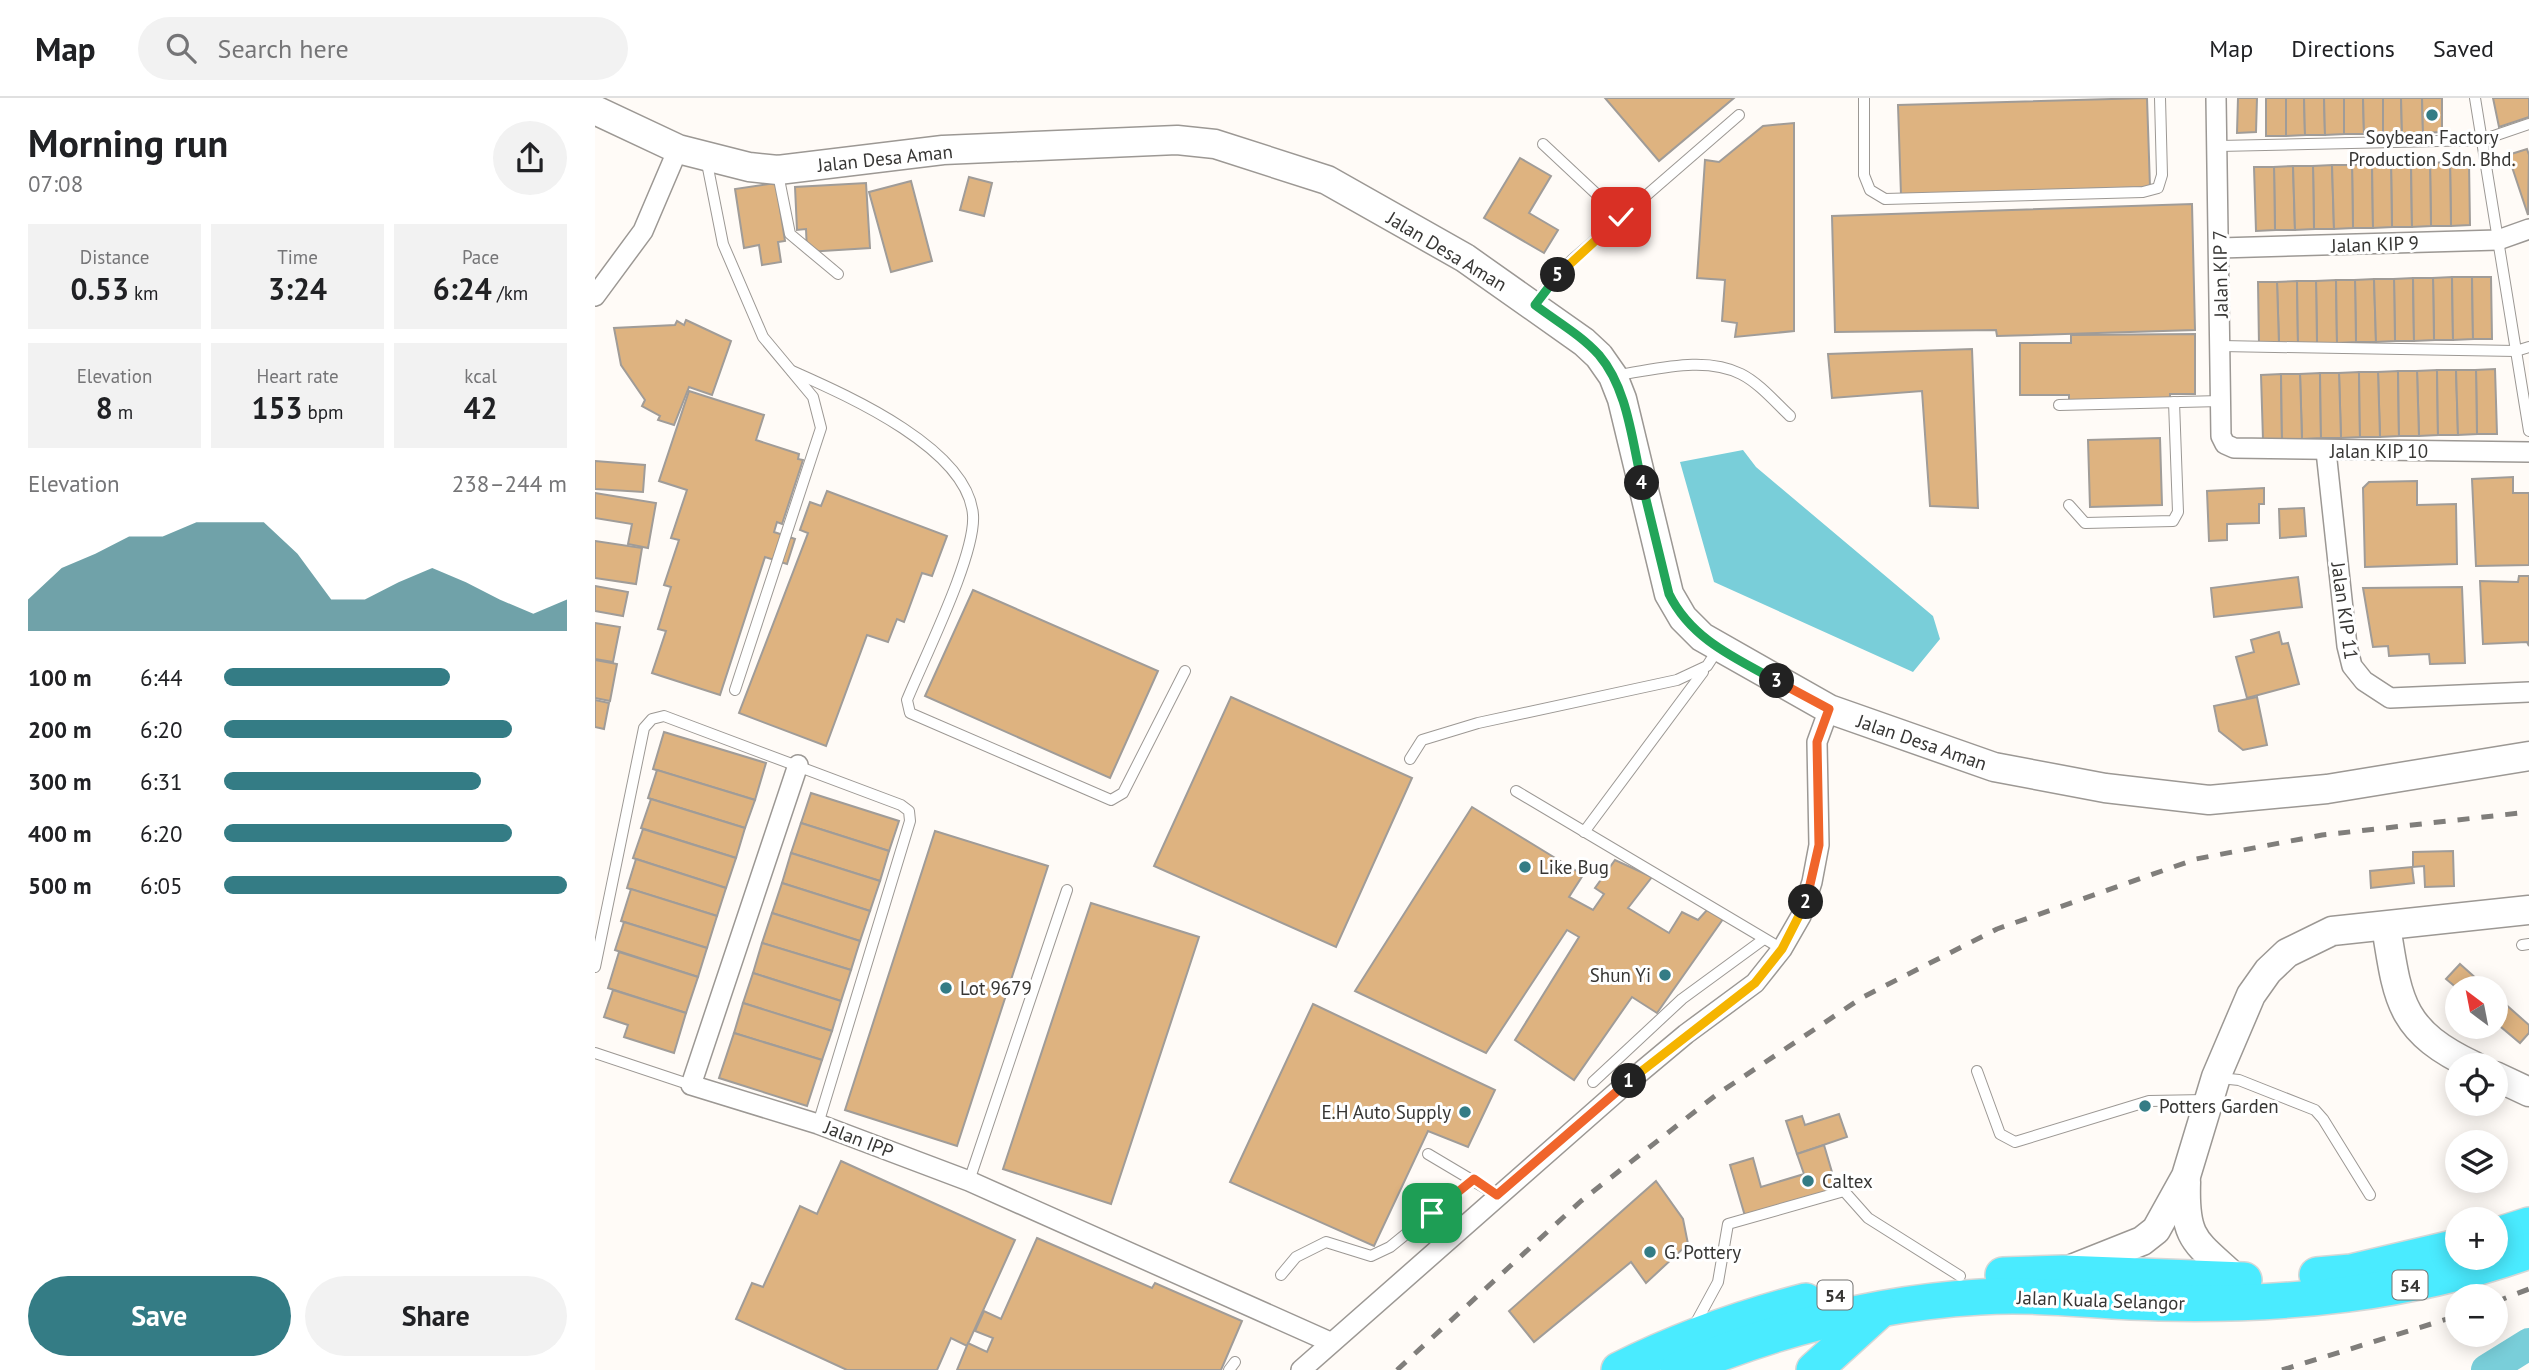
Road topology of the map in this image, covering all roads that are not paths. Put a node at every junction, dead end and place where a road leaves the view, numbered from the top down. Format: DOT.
graph roads {
  1 [pos="1864,98"];
  2 [pos="2160,98"];
  3 [pos="2216,98"];
  4 [pos="2475,98"];
  5 [pos="595,110"];
  6 [pos="1739,115"];
  7 [pos="2529,124"];
  8 [pos="2482,140"];
  9 [pos="1543,144"];
  10 [pos="2219,146"];
  11 [pos="678,149"];
  12 [pos="706,158"];
  13 [pos="778,170"];
  14 [pos="1621,217"];
  15 [pos="2529,229"];
  16 [pos="2498,240"];
  17 [pos="2220,248"];
  18 [pos="838,274"];
  19 [pos="595,296"];
  20 [pos="1535,305"];
  21 [pos="2221,346"];
  22 [pos="2529,346"];
  23 [pos="2516,351"];
  24 [pos="792,371"];
  25 [pos="1613,376"];
  26 [pos="2221,401"];
  27 [pos="2174,402"];
  28 [pos="2059,405"];
  29 [pos="1790,416"];
  30 [pos="2529,431"];
  31 [pos="2229,447"];
  32 [pos="2326,451"];
  33 [pos="2529,452"];
  34 [pos="2069,505"];
  35 [pos="1713,657"];
  36 [pos="1185,671"];
  37 [pos="735,690"];
  38 [pos="2529,692"];
  39 [pos="1829,709"];
  40 [pos="2529,756"];
  41 [pos="1410,760"];
  42 [pos="799,765"];
  43 [pos="1516,791"];
  44 [pos="1584,832"];
  45 [pos="1067,890"];
  46 [pos="2529,910"];
  47 [pos="2386,926"];
  48 [pos="1764,939"];
  49 [pos="1782,949"];
  50 [pos="595,967"];
  51 [pos="595,1053"];
  52 [pos="2446,1053"];
  53 [pos="1977,1071"];
  54 [pos="1593,1082"];
  55 [pos="2508,1082"];
  56 [pos="691,1085"];
  57 [pos="2212,1089"];
  58 [pos="2529,1092"];
  59 [pos="818,1124"];
  60 [pos="1428,1154"];
  61 [pos="2186,1176"];
  62 [pos="1474,1179"];
  63 [pos="969,1181"];
  64 [pos="1497,1195"];
  65 [pos="2370,1195"];
  66 [pos="2518,1231"];
  67 [pos="2445,1250"];
  68 [pos="2063,1273"];
  69 [pos="1281,1275"];
  70 [pos="1960,1276"];
  71 [pos="2237,1280"];
  72 [pos="1880,1310"];
  73 [pos="1688,1338"];
  74 [pos="1330,1342"];
  75 [pos="1301,1370"];
  76 [pos="1619,1370"];
  77 [pos="1678,1370"];
  78 [pos="1814,1370"];
  1 -- 2 [label="lane"];
  3 -- 10 [label="street, Jalan KIP 7"];
  4 -- 8 [label="lane"];
  5 -- 11 [label="street, Jalan Desa Aman"];
  6 -- 14 [label="lane"];
  7 -- 8 [label="lane"];
  8 -- 10 [label="lane"];
  8 -- 16 [label="lane"];
  9 -- 14 [label="lane"];
  10 -- 17 [label="street, Jalan KIP 7"];
  11 -- 12 [label="street, Jalan Desa Aman"];
  11 -- 19 [label="street"];
  12 -- 13 [label="street, Jalan Desa Aman"];
  12 -- 24 [label="lane"];
  13 -- 18 [label="lane"];
  13 -- 20 [label="street, Jalan Desa Aman"];
  14 -- 20 [label="lane"];
  15 -- 16 [label="street, Jalan KIP 9"];
  16 -- 17 [label="street, Jalan KIP 9"];
  16 -- 23 [label="lane"];
  17 -- 21 [label="street, Jalan KIP 7"];
  20 -- 25 [label="street, Jalan Desa Aman"];
  21 -- 23 [label="lane"];
  21 -- 26 [label="street, Jalan KIP 7"];
  22 -- 23 [label="lane"];
  23 -- 30 [label="lane"];
  24 -- 36 [label="lane"];
  24 -- 37 [label="lane"];
  25 -- 29 [label="lane"];
  25 -- 35 [label="street, Jalan Desa Aman"];
  26 -- 27 [label="lane"];
  26 -- 31 [label="street, Jalan KIP 7"];
  27 -- 28 [label="lane"];
  27 -- 34 [label="lane"];
  31 -- 32 [label="street, Jalan KIP 10"];
  32 -- 33 [label="street, Jalan KIP 10"];
  32 -- 38 [label="street, Jalan KIP 11"];
  35 -- 39 [label="street, Jalan Desa Aman"];
  35 -- 41 [label="lane"];
  35 -- 44 [label="lane"];
  39 -- 40 [label="street, Jalan Desa Aman"];
  39 -- 49 [label="street"];
  42 -- 50 [label="lane"];
  42 -- 56 [label="street"];
  42 -- 59 [label="lane"];
  43 -- 44 [label="lane"];
  44 -- 48 [label="lane"];
  45 -- 63 [label="lane"];
  46 -- 47 [label="street"];
  47 -- 52 [label="street"];
  47 -- 57 [label="street"];
  48 -- 49 [label="lane"];
  48 -- 54 [label="lane"];
  49 -- 64 [label="street"];
  51 -- 56 [label="lane"];
  53 -- 57 [label="lane"];
  55 -- 58 [label="street"];
  56 -- 59 [label="street, Jalan IPP"];
  57 -- 61 [label="street"];
  57 -- 65 [label="lane"];
  59 -- 63 [label="street, Jalan IPP"];
  60 -- 62 [label="lane"];
  61 -- 68 [label="street"];
  61 -- 71 [label="street"];
  62 -- 64 [label="lane"];
  62 -- 69 [label="lane"];
  63 -- 74 [label="street, Jalan IPP"];
  64 -- 74 [label="street"];
  66 -- 72 [label="highway, Jalan Kuala Selangor / 54"];
  67 -- 71 [label="highway, Jalan Kuala Selangor / 54"];
  68 -- 70 [label="highway, Jalan Kuala Selangor / 54"];
  68 -- 71 [label="highway, Jalan Kuala Selangor / 54"];
  70 -- 73 [label="highway, Jalan Kuala Selangor / 54"];
  70 -- 73 [label="lane"];
  72 -- 77 [label="highway, Jalan Kuala Selangor / 54"];
  72 -- 78 [label="highway"];
  73 -- 76 [label="highway, Jalan Kuala Selangor / 54"];
  74 -- 75 [label="street"];
}
